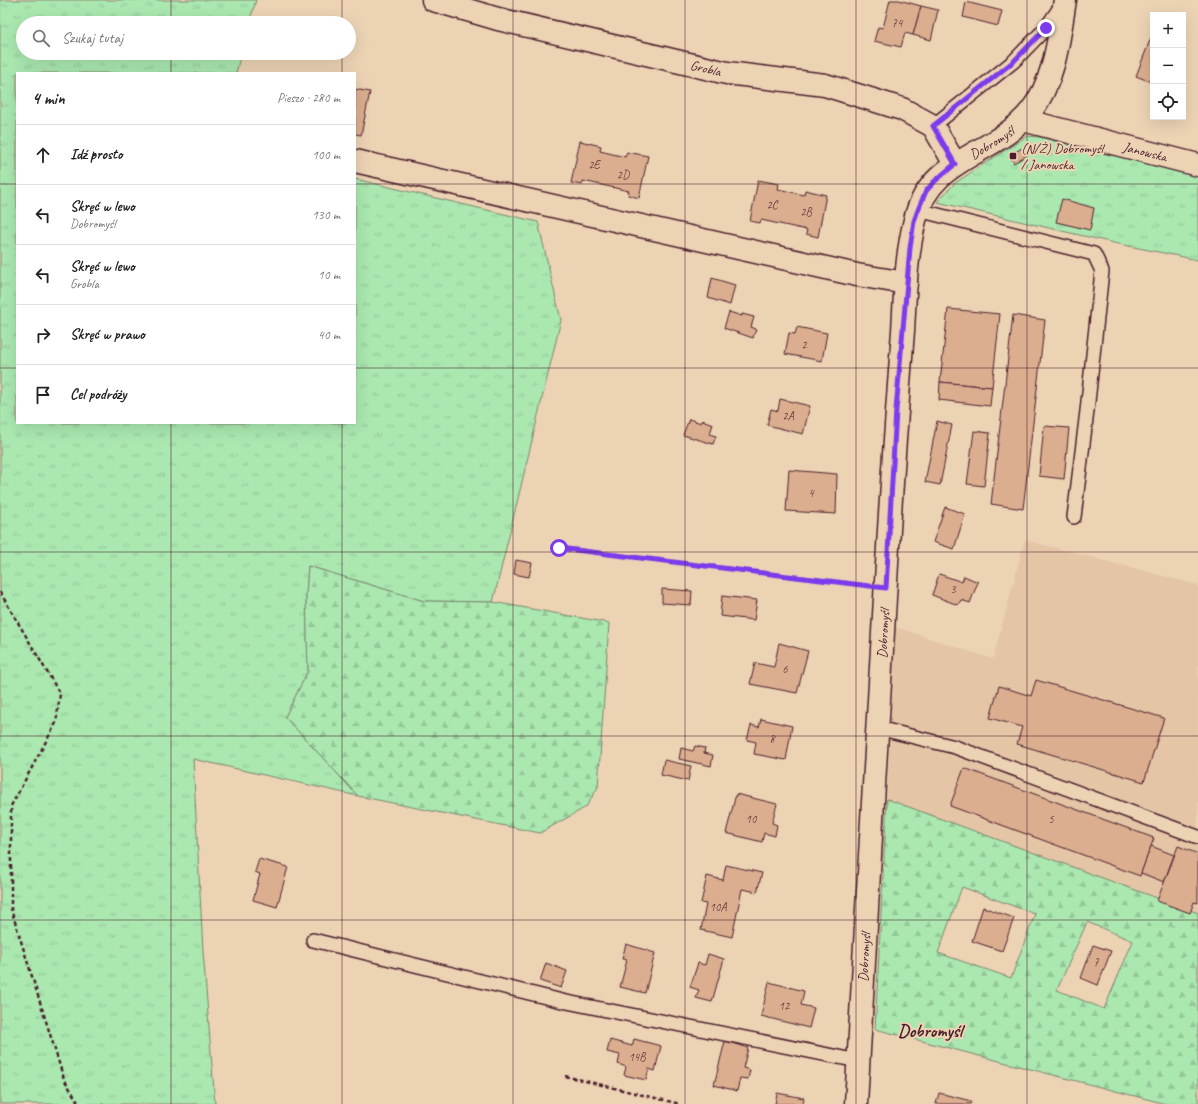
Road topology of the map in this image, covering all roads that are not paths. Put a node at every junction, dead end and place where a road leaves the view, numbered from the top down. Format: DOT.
graph roads {
  1 [pos="433,0"];
  2 [pos="1065,0"];
  3 [pos="1023,120"];
  4 [pos="933,126"];
  5 [pos="356,161"];
  6 [pos="955,164"];
  7 [pos="1198,165"];
  8 [pos="918,210"];
  9 [pos="906,283"];
  10 [pos="1074,517"];
  11 [pos="878,728"];
  12 [pos="1198,838"];
  13 [pos="313,940"];
  14 [pos="858,1061"];
  15 [pos="856,1104"];
  1 -- 4 [label="street, Grobla"];
  2 -- 3 [label="street, Dobromyśl"];
  2 -- 4 [label="lane"];
  3 -- 6 [label="street, Dobromyśl"];
  3 -- 7 [label="street, Janowska"];
  4 -- 6 [label="street"];
  5 -- 9 [label="street"];
  6 -- 8 [label="street, Dobromyśl"];
  8 -- 9 [label="street, Dobromyśl"];
  8 -- 10 [label="lane"];
  9 -- 11 [label="street, Dobromyśl"];
  11 -- 12 [label="lane"];
  11 -- 14 [label="street, Dobromyśl"];
  13 -- 14 [label="lane"];
  14 -- 15 [label="street, Dobromyśl"];
}
